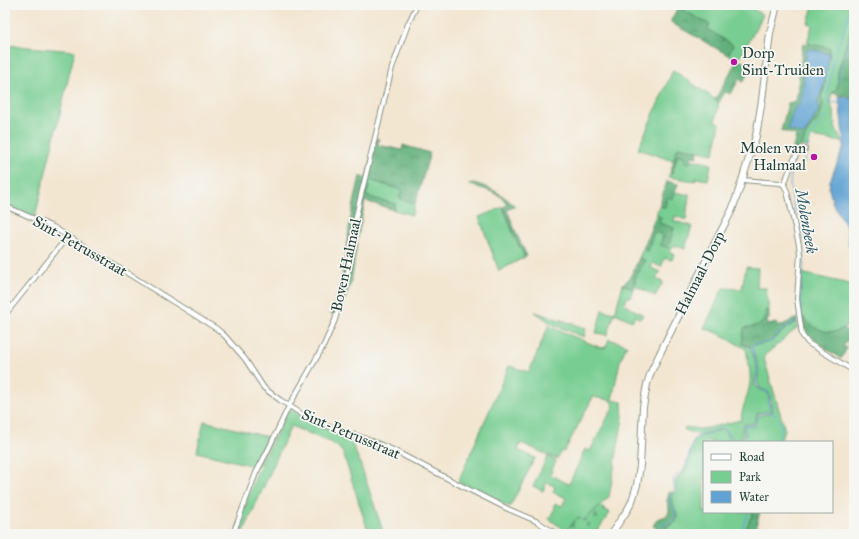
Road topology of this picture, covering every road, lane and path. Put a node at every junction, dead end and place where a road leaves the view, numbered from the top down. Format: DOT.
graph roads {
  1 [pos="417,5"];
  2 [pos="777,5"];
  3 [pos="805,149"];
  4 [pos="742,180"];
  5 [pos="784,185"];
  6 [pos="5,206"];
  7 [pos="68,236"];
  8 [pos="5,314"];
  9 [pos="854,371"];
  10 [pos="289,406"];
  11 [pos="233,534"];
  12 [pos="557,534"];
  13 [pos="611,534"];
  1 -- 10 [label="street, Boven Halmaal"];
  2 -- 4 [label="street, Halmaal-Dorp"];
  3 -- 5 [label="street"];
  4 -- 5 [label="street"];
  4 -- 13 [label="street, Halmaal-Dorp"];
  5 -- 9 [label="street"];
  6 -- 7 [label="street, Sint-Petrusstraat"];
  7 -- 8 [label="street"];
  7 -- 10 [label="street, Sint-Petrusstraat"];
  10 -- 11 [label="street, Boven Halmaal"];
  10 -- 12 [label="street, Sint-Petrusstraat"];
}
